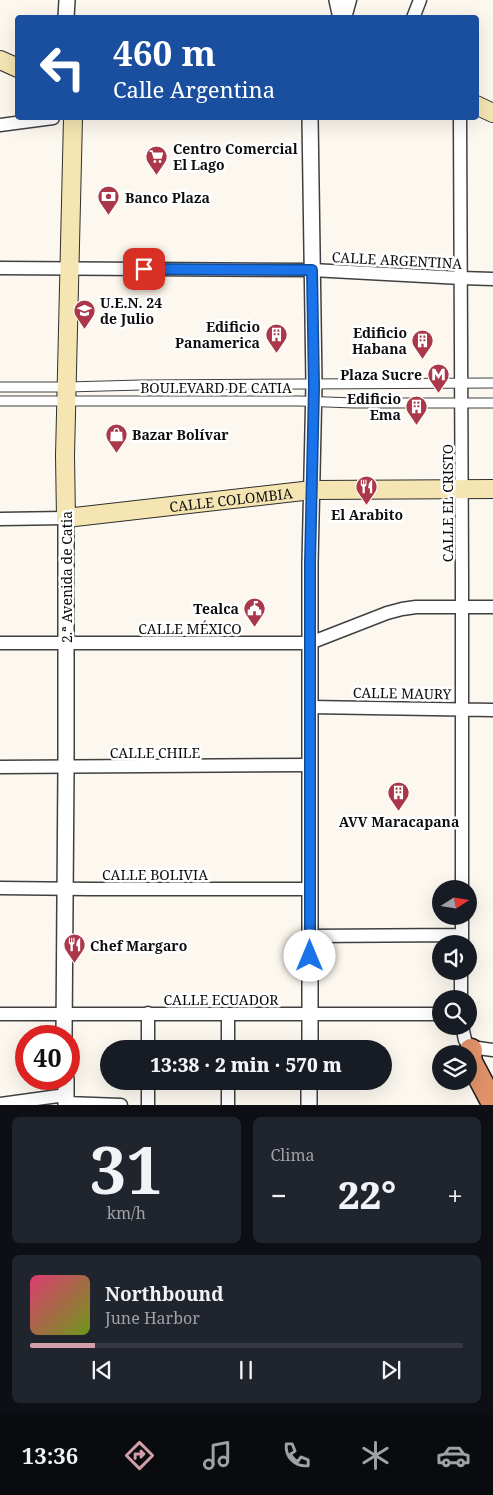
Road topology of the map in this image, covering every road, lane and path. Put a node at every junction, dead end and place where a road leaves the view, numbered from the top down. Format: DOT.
graph roads {
  1 [pos="67,0"];
  2 [pos="337,0"];
  3 [pos="350,0"];
  4 [pos="420,0"];
  5 [pos="66,15"];
  6 [pos="340,15"];
  7 [pos="346,15"];
  8 [pos="414,15"];
  9 [pos="0,60"];
  10 [pos="15,67"];
  11 [pos="479,106"];
  12 [pos="493,113"];
  13 [pos="38,120"];
  14 [pos="73,120"];
  15 [pos="310,120"];
  16 [pos="460,120"];
  17 [pos="0,125"];
  18 [pos="0,268"];
  19 [pos="69,269"];
  20 [pos="312,270"];
  21 [pos="461,278"];
  22 [pos="493,279"];
  23 [pos="461,383"];
  24 [pos="493,383"];
  25 [pos="230,384"];
  26 [pos="314,384"];
  27 [pos="142,385"];
  28 [pos="0,387"];
  29 [pos="67,394"];
  30 [pos="0,401"];
  31 [pos="142,401"];
  32 [pos="230,401"];
  33 [pos="314,401"];
  34 [pos="461,403"];
  35 [pos="493,403"];
  36 [pos="462,489"];
  37 [pos="493,489"];
  38 [pos="312,490"];
  39 [pos="66,518"];
  40 [pos="0,519"];
  41 [pos="462,607"];
  42 [pos="493,607"];
  43 [pos="0,643"];
  44 [pos="66,643"];
  45 [pos="310,643"];
  46 [pos="310,706"];
  47 [pos="462,709"];
  48 [pos="493,710"];
  49 [pos="310,766"];
  50 [pos="0,767"];
  51 [pos="66,767"];
  52 [pos="462,880"];
  53 [pos="0,888"];
  54 [pos="65,889"];
  55 [pos="310,889"];
  56 [pos="310,936"];
  57 [pos="432,938"];
  58 [pos="0,1014"];
  59 [pos="64,1014"];
  60 [pos="148,1014"];
  61 [pos="228,1014"];
  62 [pos="310,1014"];
  63 [pos="432,1014"];
  64 [pos="64,1025"];
  65 [pos="464,1035"];
  66 [pos="148,1040"];
  67 [pos="228,1040"];
  68 [pos="310,1040"];
  69 [pos="482,1050"];
  70 [pos="148,1090"];
  71 [pos="228,1090"];
  72 [pos="309,1090"];
  73 [pos="490,1098"];
  74 [pos="66,1101"];
  75 [pos="0,1104"];
  76 [pos="121,1105"];
  77 [pos="148,1105"];
  78 [pos="228,1105"];
  79 [pos="309,1105"];
  1 -- 5 [label="street"];
  2 -- 6 [label="street"];
  3 -- 7 [label="street"];
  4 -- 8 [label="street"];
  9 -- 10 [label="main road"];
  11 -- 12 [label="main road"];
  13 -- 17 [label="street"];
  14 -- 19 [label="main road, 2.ª Avenida de Catia"];
  15 -- 20 [label="street"];
  16 -- 21 [label="street, CALLE EL CRISTO"];
  18 -- 19 [label="street, CALLE ARGENTINA"];
  19 -- 20 [label="street, CALLE ARGENTINA"];
  19 -- 29 [label="main road, 2.ª Avenida de Catia"];
  20 -- 21 [label="street, CALLE ARGENTINA"];
  20 -- 26 [label="street"];
  21 -- 22 [label="street, CALLE ARGENTINA"];
  21 -- 23 [label="street, CALLE EL CRISTO"];
  23 -- 24 [label="street, BOULEVARD DE CATIA"];
  23 -- 26 [label="street, BOULEVARD DE CATIA"];
  23 -- 34 [label="street, CALLE EL CRISTO"];
  25 -- 26 [label="street, BOULEVARD DE CATIA"];
  25 -- 27 [label="street, BOULEVARD DE CATIA"];
  25 -- 32 [label="street"];
  26 -- 33 [label="street"];
  27 -- 29 [label="street, BOULEVARD DE CATIA"];
  27 -- 31 [label="street"];
  28 -- 29 [label="street, BOULEVARD DE CATIA"];
  29 -- 30 [label="street, BOULEVARD DE CATIA"];
  29 -- 31 [label="street, BOULEVARD DE CATIA"];
  29 -- 39 [label="main road, 2.ª Avenida de Catia"];
  31 -- 32 [label="street, BOULEVARD DE CATIA"];
  32 -- 33 [label="street, BOULEVARD DE CATIA"];
  33 -- 34 [label="street, BOULEVARD DE CATIA"];
  33 -- 38 [label="street"];
  34 -- 35 [label="street, BOULEVARD DE CATIA"];
  34 -- 36 [label="street, CALLE EL CRISTO"];
  36 -- 37 [label="main road, CALLE COLOMBIA"];
  36 -- 38 [label="main road, CALLE COLOMBIA"];
  36 -- 41 [label="street, CALLE EL CRISTO"];
  38 -- 39 [label="main road, CALLE COLOMBIA"];
  38 -- 45 [label="street"];
  39 -- 40 [label="street, CALLE COLOMBIA"];
  39 -- 44 [label="street, 2.ª Avenida de Catia"];
  41 -- 42 [label="street, CALLE MÉXICO"];
  41 -- 45 [label="street, CALLE MÉXICO"];
  41 -- 47 [label="street, CALLE EL CRISTO"];
  43 -- 44 [label="street, CALLE MÉXICO"];
  44 -- 45 [label="street, CALLE MÉXICO"];
  44 -- 51 [label="street, 2.ª Avenida de Catia"];
  45 -- 46 [label="street"];
  46 -- 47 [label="street, CALLE MAURY"];
  46 -- 49 [label="street"];
  47 -- 48 [label="street, CALLE MAURY"];
  47 -- 52 [label="street, CALLE EL CRISTO"];
  49 -- 51 [label="street, CALLE CHILE"];
  49 -- 55 [label="street"];
  50 -- 51 [label="street, CALLE CHILE"];
  51 -- 54 [label="street, 2.ª Avenida de Catia"];
  53 -- 54 [label="street, CALLE BOLIVIA"];
  54 -- 55 [label="street, CALLE BOLIVIA"];
  54 -- 59 [label="street, 2.ª Avenida de Catia"];
  55 -- 56 [label="street"];
  56 -- 57 [label="street"];
  56 -- 62 [label="street"];
  58 -- 59 [label="street, CALLE ECUADOR"];
  59 -- 60 [label="street, CALLE ECUADOR"];
  59 -- 64 [label="street, 2.ª Avenida de Catia"];
  60 -- 61 [label="street, CALLE ECUADOR"];
  60 -- 66 [label="street"];
  61 -- 62 [label="street, CALLE ECUADOR"];
  61 -- 67 [label="street"];
  62 -- 63 [label="street, CALLE ECUADOR"];
  62 -- 68 [label="street"];
  65 -- 69 [label="street"];
  69 -- 73 [label="highway"];
  70 -- 77 [label="street"];
  71 -- 78 [label="street"];
  72 -- 79 [label="street"];
  74 -- 75 [label="street"];
  74 -- 76 [label="street"];
}
